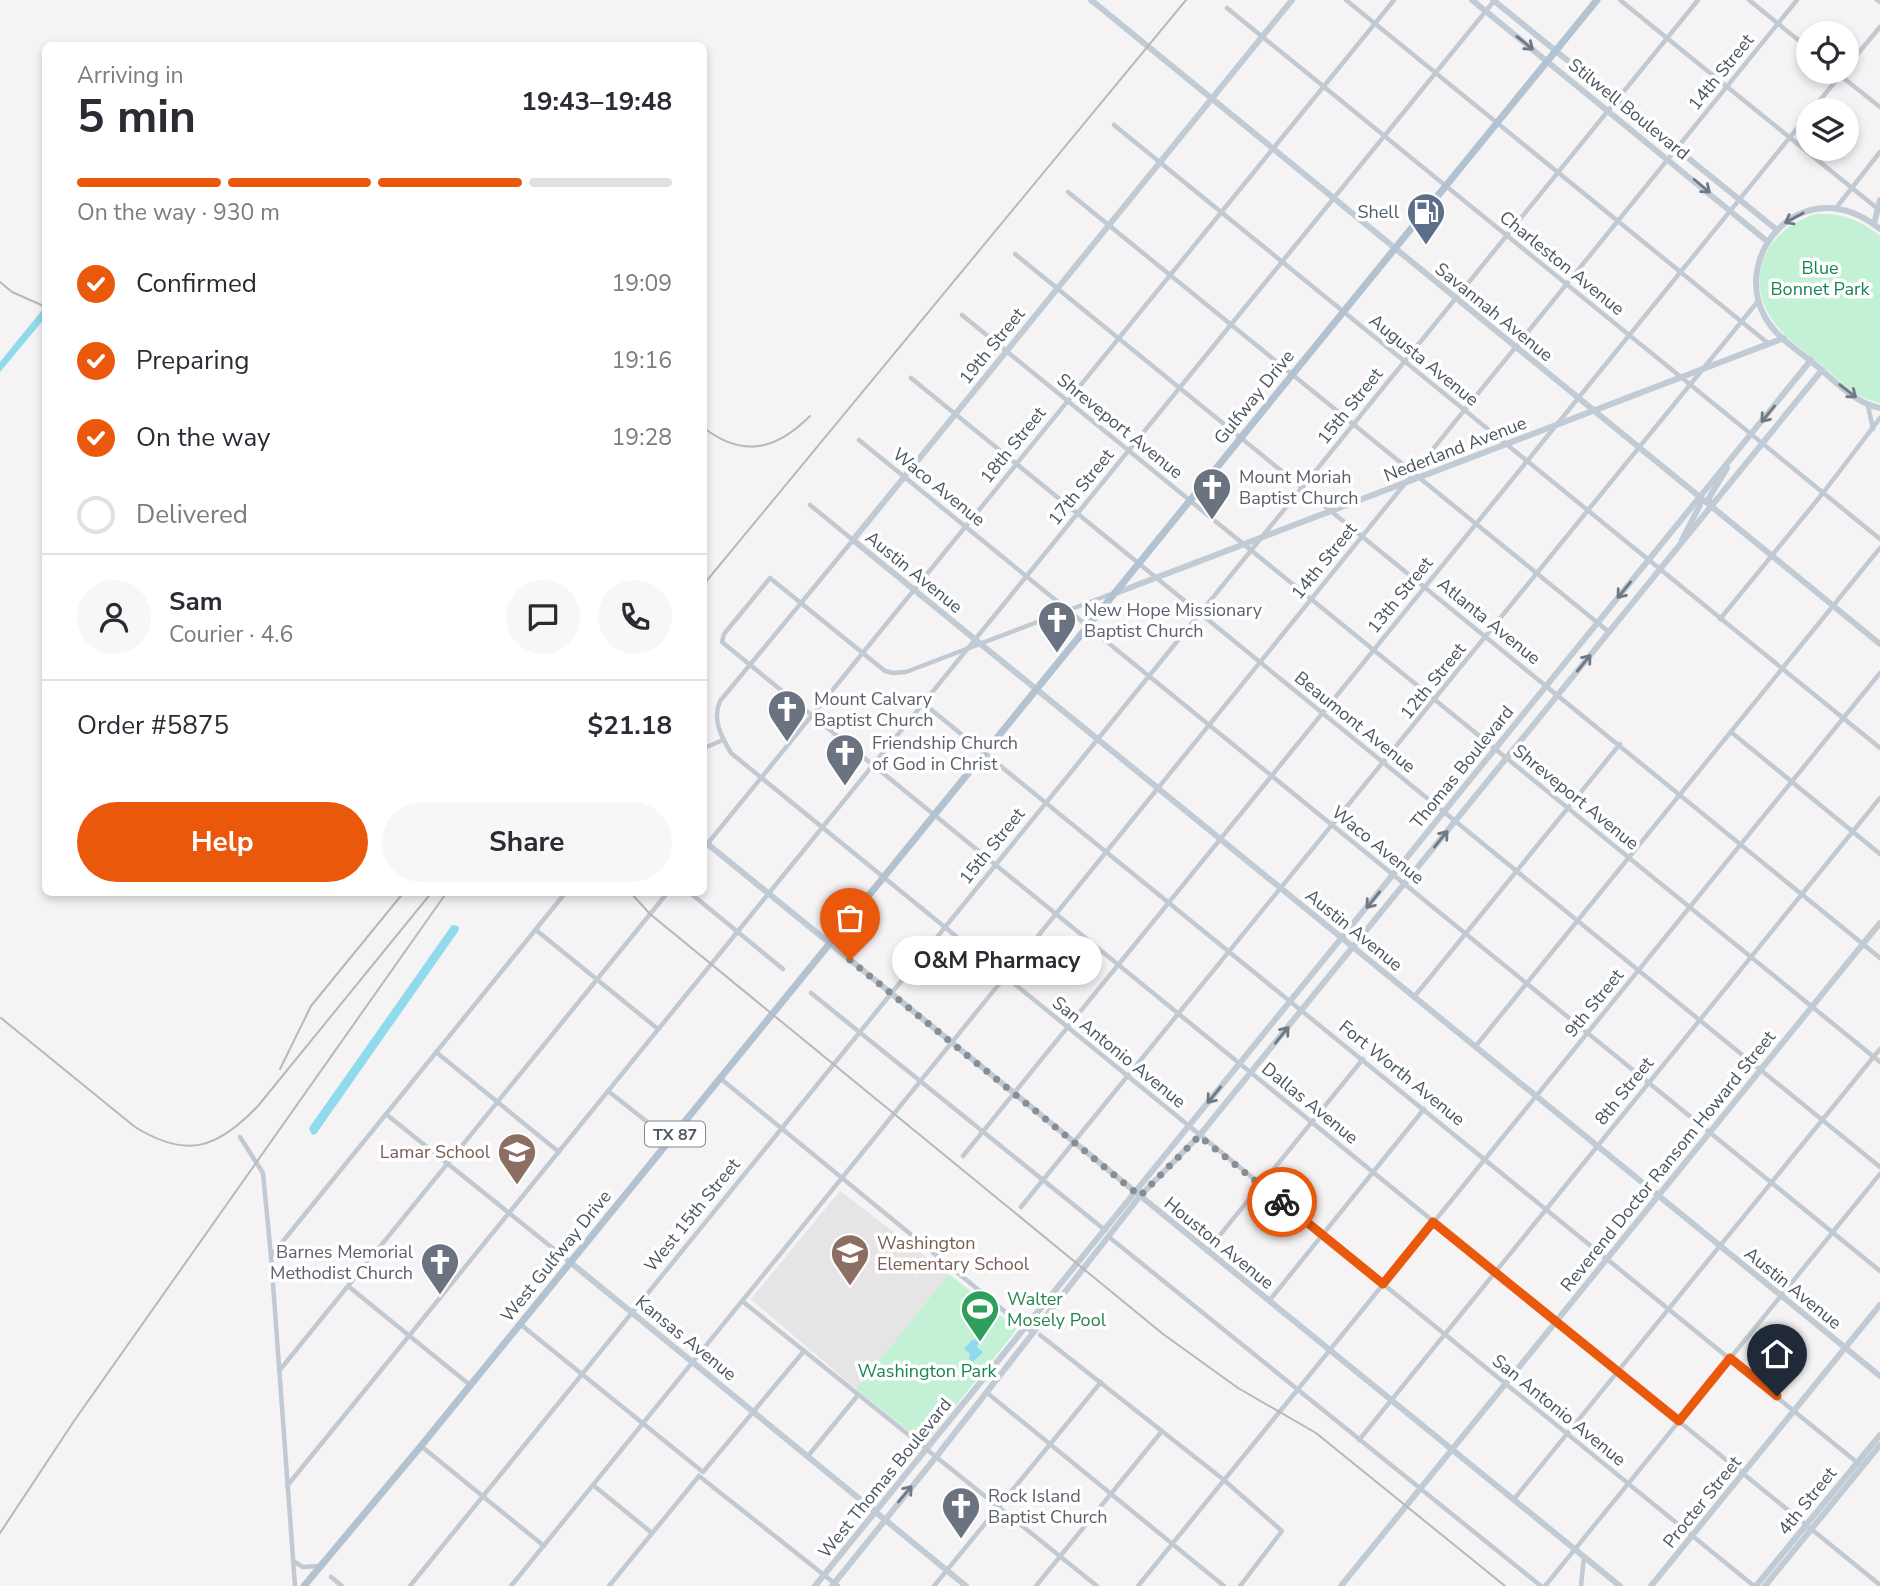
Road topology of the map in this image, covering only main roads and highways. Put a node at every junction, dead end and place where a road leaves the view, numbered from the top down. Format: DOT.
graph roads {
  1 [pos="1597,0"];
  2 [pos="830,944"];
  3 [pos="304,1586"];
  1 -- 2 [label="main road, Gulfway Drive / TX 87"];
  2 -- 3 [label="main road, West Gulfway Drive / TX 87"];
}
